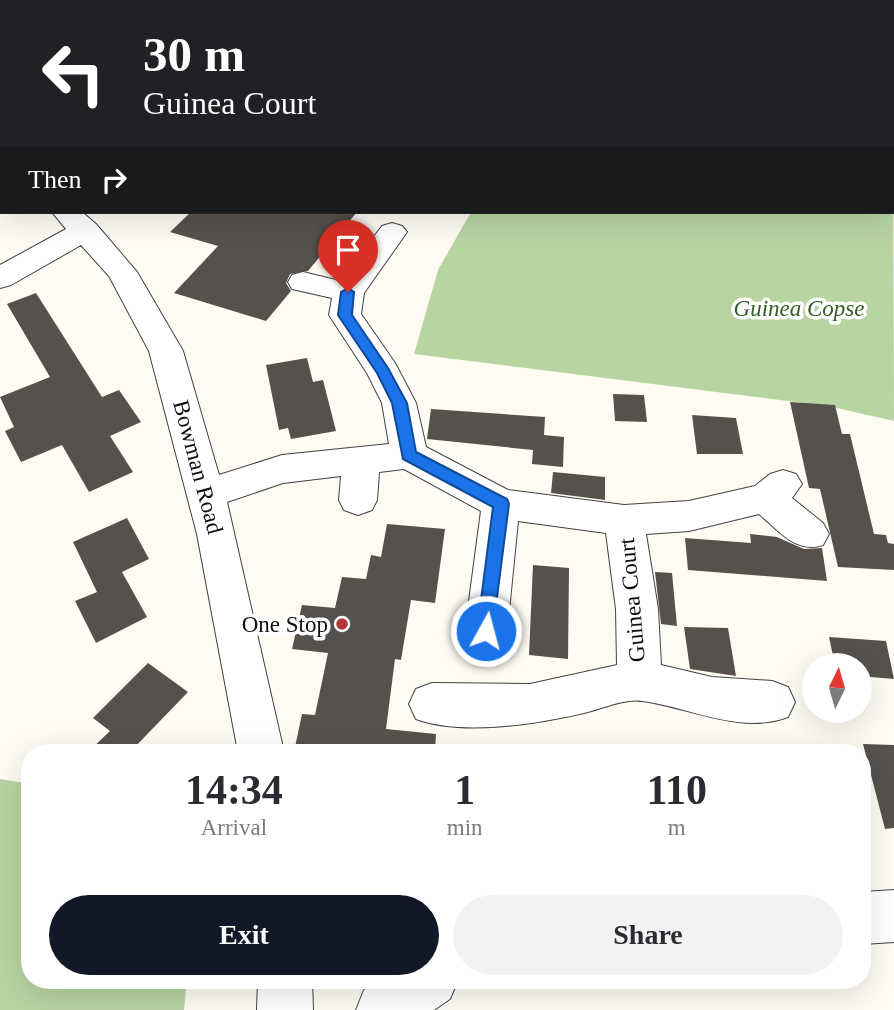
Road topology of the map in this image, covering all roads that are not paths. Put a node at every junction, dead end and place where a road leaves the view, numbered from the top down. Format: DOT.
graph roads {
  1 [pos="76,221"];
  2 [pos="393,232"];
  3 [pos="0,278"];
  4 [pos="303,282"];
  5 [pos="348,292"];
  6 [pos="409,455"];
  7 [pos="361,458"];
  8 [pos="206,494"];
  9 [pos="358,500"];
  10 [pos="501,504"];
  11 [pos="624,520"];
  12 [pos="809,534"];
  13 [pos="486,631"];
  14 [pos="639,680"];
  15 [pos="772,702"];
  16 [pos="432,704"];
  17 [pos="259,744"];
  18 [pos="894,916"];
  19 [pos="871,917"];
  20 [pos="385,989"];
  21 [pos="416,989"];
  22 [pos="381,1010"];
  1 -- 3 [label="street"];
  1 -- 8 [label="street, Bowman Road"];
  2 -- 5 [label="street"];
  4 -- 5 [label="street"];
  5 -- 6 [label="street"];
  6 -- 7 [label="street"];
  6 -- 10 [label="street, Guinea Court"];
  7 -- 8 [label="street"];
  7 -- 9 [label="street"];
  8 -- 17 [label="street, Bowman Road"];
  10 -- 11 [label="street, Guinea Court"];
  10 -- 13 [label="street"];
  11 -- 12 [label="street, Guinea Court"];
  11 -- 14 [label="street, Guinea Court"];
  14 -- 15 [label="street, Guinea Court"];
  14 -- 16 [label="street, Guinea Court"];
  18 -- 19 [label="street"];
  20 -- 22 [label="street"];
  21 -- 22 [label="street"];
}
